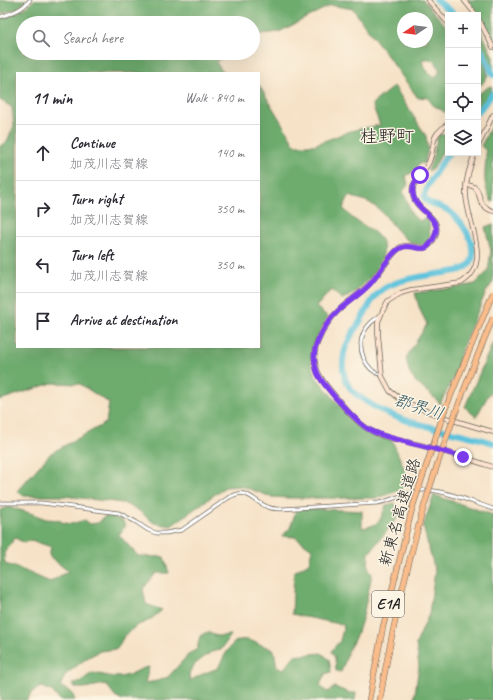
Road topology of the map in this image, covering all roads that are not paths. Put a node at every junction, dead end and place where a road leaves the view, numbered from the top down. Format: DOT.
graph roads {
  1 [pos="30,0"];
  2 [pos="428,0"];
  3 [pos="464,0"];
  4 [pos="474,12"];
  5 [pos="0,17"];
  6 [pos="445,20"];
  7 [pos="481,24"];
  8 [pos="493,47"];
  9 [pos="493,115"];
  10 [pos="445,126"];
  11 [pos="481,140"];
  12 [pos="474,156"];
  13 [pos="466,185"];
  14 [pos="493,211"];
  15 [pos="480,234"];
  16 [pos="475,276"];
  17 [pos="493,293"];
  18 [pos="381,315"];
  19 [pos="493,318"];
  20 [pos="382,376"];
  21 [pos="493,432"];
  22 [pos="493,467"];
  23 [pos="0,503"];
  24 [pos="493,509"];
  25 [pos="369,700"];
  26 [pos="380,700"];
  1 -- 5 [label="street"];
  2 -- 6 [label="main road"];
  3 -- 4 [label="main road"];
  7 -- 8 [label="main road"];
  9 -- 11 [label="main road"];
  10 -- 22 [label="main road"];
  12 -- 13 [label="main road"];
  13 -- 14 [label="main road"];
  13 -- 15 [label="main road"];
  16 -- 18 [label="main road"];
  17 -- 25 [label="highway, 新東名高速道路 / E1A, bridge"];
  18 -- 20 [label="main road"];
  18 -- 20 [label="street"];
  19 -- 26 [label="highway, 新東名高速道路 / E1A, bridge"];
  20 -- 21 [label="main road"];
  23 -- 24 [label="street"];
}
